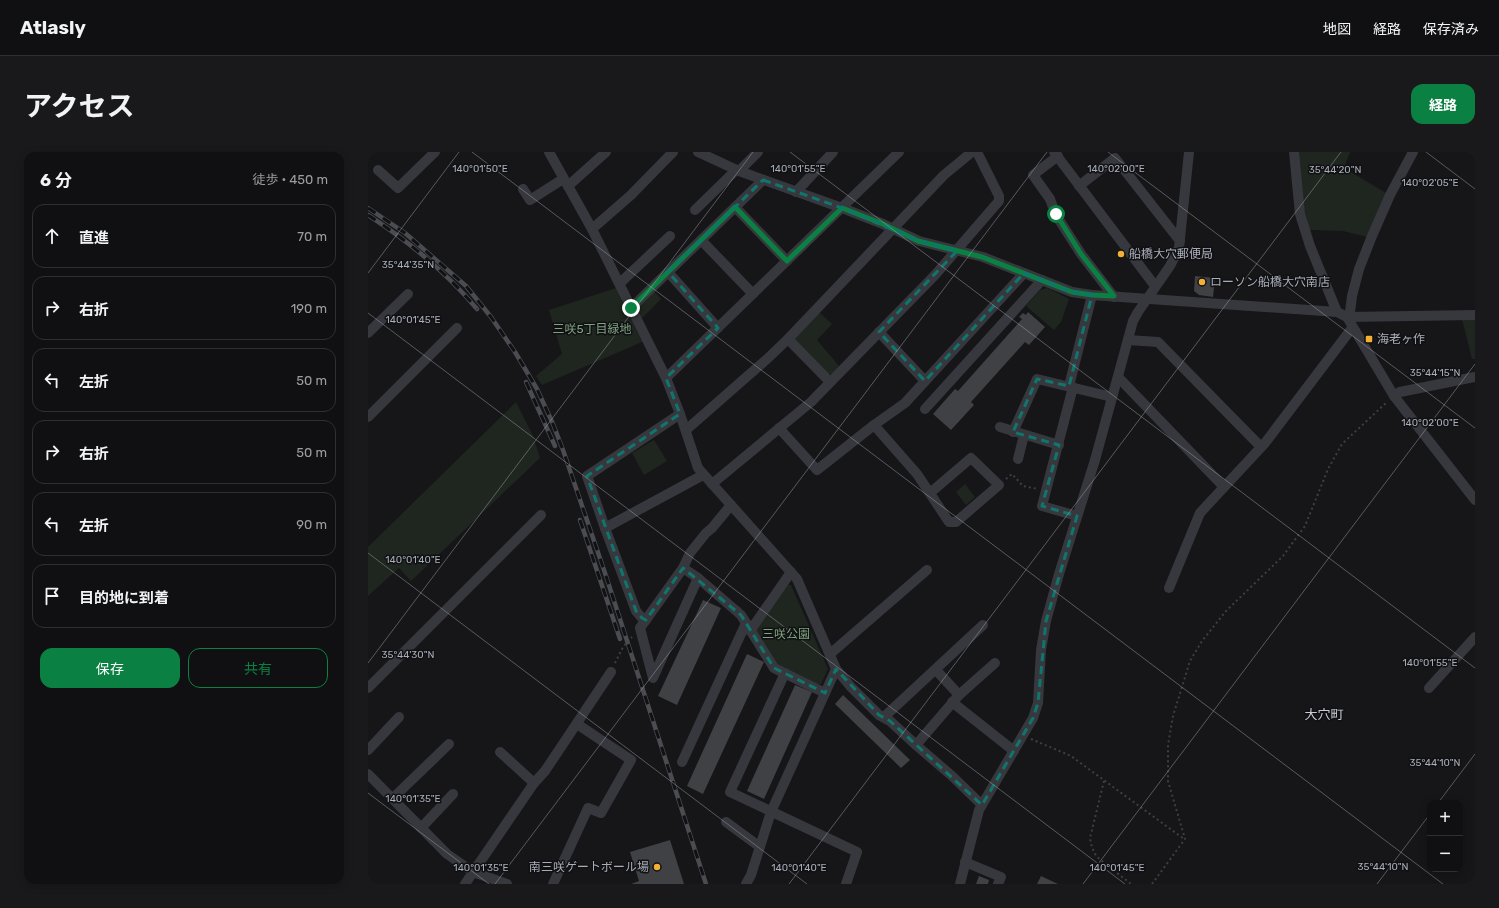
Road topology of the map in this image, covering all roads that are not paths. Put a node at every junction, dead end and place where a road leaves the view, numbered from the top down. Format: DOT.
graph roads {
  1 [pos="434,152"];
  2 [pos="549,152"];
  3 [pos="606,152"];
  4 [pos="673,152"];
  5 [pos="698,152"];
  6 [pos="758,152"];
  7 [pos="833,152"];
  8 [pos="899,152"];
  9 [pos="972,152"];
  10 [pos="977,152"];
  11 [pos="1189,152"];
  12 [pos="1294,152"];
  13 [pos="1413,152"];
  14 [pos="1056,154"];
  15 [pos="378,170"];
  16 [pos="738,171"];
  17 [pos="763,180"];
  18 [pos="565,183"];
  19 [pos="1079,186"];
  20 [pos="523,189"];
  21 [pos="796,192"];
  22 [pos="735,207"];
  23 [pos="842,208"];
  24 [pos="695,210"];
  25 [pos="592,229"];
  26 [pos="892,229"];
  27 [pos="670,236"];
  28 [pos="701,240"];
  29 [pos="1180,241"];
  30 [pos="957,251"];
  31 [pos="787,261"];
  32 [pos="668,272"];
  33 [pos="1024,273"];
  34 [pos="1042,280"];
  35 [pos="620,283"];
  36 [pos="1155,286"];
  37 [pos="408,294"];
  38 [pos="753,294"];
  39 [pos="1092,295"];
  40 [pos="1114,296"];
  41 [pos="1146,299"];
  42 [pos="631,308"];
  43 [pos="1337,312"];
  44 [pos="1475,315"];
  45 [pos="1347,318"];
  46 [pos="457,328"];
  47 [pos="718,328"];
  48 [pos="1352,328"];
  49 [pos="878,332"];
  50 [pos="368,334"];
  51 [pos="788,339"];
  52 [pos="1128,340"];
  53 [pos="1118,377"];
  54 [pos="1475,377"];
  55 [pos="666,378"];
  56 [pos="925,381"];
  57 [pos="830,382"];
  58 [pos="1071,386"];
  59 [pos="1394,396"];
  60 [pos="1112,397"];
  61 [pos="925,409"];
  62 [pos="680,414"];
  63 [pos="368,417"];
  64 [pos="874,425"];
  65 [pos="779,428"];
  66 [pos="1000,428"];
  67 [pos="686,430"];
  68 [pos="1013,432"];
  69 [pos="1024,435"];
  70 [pos="1059,445"];
  71 [pos="1261,447"];
  72 [pos="1018,459"];
  73 [pos="703,475"];
  74 [pos="712,484"];
  75 [pos="1224,487"];
  76 [pos="930,493"];
  77 [pos="1475,500"];
  78 [pos="731,505"];
  79 [pos="540,515"];
  80 [pos="1077,516"];
  81 [pos="605,528"];
  82 [pos="683,568"];
  83 [pos="927,570"];
  84 [pos="791,572"];
  85 [pos="698,578"];
  86 [pos="1169,588"];
  87 [pos="643,624"];
  88 [pos="983,625"];
  89 [pos="748,627"];
  90 [pos="1475,637"];
  91 [pos="830,654"];
  92 [pos="995,663"];
  93 [pos="836,669"];
  94 [pos="936,670"];
  95 [pos="611,672"];
  96 [pos="785,673"];
  97 [pos="368,688"];
  98 [pos="1428,688"];
  99 [pos="825,693"];
  100 [pos="955,698"];
  101 [pos="399,717"];
  102 [pos="884,717"];
  103 [pos="577,724"];
  104 [pos="449,744"];
  105 [pos="916,745"];
  106 [pos="368,750"];
  107 [pos="1014,751"];
  108 [pos="500,752"];
  109 [pos="682,762"];
  110 [pos="368,774"];
  111 [pos="534,783"];
  112 [pos="453,794"];
  113 [pos="392,799"];
  114 [pos="982,805"];
  115 [pos="771,812"];
  116 [pos="726,822"];
  117 [pos="421,828"];
  118 [pos="760,847"];
  119 [pos="965,862"];
  120 [pos="473,872"];
  121 [pos="465,884"];
  122 [pos="507,884"];
  123 [pos="553,884"];
  124 [pos="746,884"];
  125 [pos="846,884"];
  126 [pos="960,884"];
  127 [pos="998,884"];
  1 -- 15 [label="street"];
  2 -- 18 [label="street"];
  3 -- 18 [label="street"];
  4 -- 25 [label="street"];
  5 -- 16 [label="street"];
  6 -- 16 [label="street"];
  7 -- 21 [label="street"];
  8 -- 23 [label="street"];
  9 -- 26 [label="street"];
  10 -- 30 [label="street"];
  11 -- 29 [label="street"];
  12 -- 43 [label="street"];
  13 -- 45 [label="street"];
  14 -- 19 [label="street"];
  14 -- 40 [label="street"];
  16 -- 17 [label="street"];
  16 -- 24 [label="street"];
  17 -- 21 [label="street"];
  17 -- 22 [label="street"];
  18 -- 20 [label="street"];
  18 -- 25 [label="street"];
  19 -- 29 [label="street"];
  19 -- 36 [label="street"];
  21 -- 23 [label="street"];
  22 -- 28 [label="street"];
  22 -- 31 [label="street"];
  23 -- 26 [label="street"];
  23 -- 31 [label="street"];
  25 -- 35 [label="street"];
  26 -- 30 [label="street"];
  26 -- 51 [label="street"];
  27 -- 35 [label="street"];
  28 -- 32 [label="street"];
  28 -- 38 [label="street"];
  29 -- 36 [label="street"];
  30 -- 33 [label="street"];
  30 -- 49 [label="street"];
  31 -- 38 [label="street"];
  32 -- 42 [label="street"];
  32 -- 47 [label="street"];
  33 -- 34 [label="street"];
  33 -- 56 [label="street"];
  34 -- 39 [label="street"];
  34 -- 61 [label="street"];
  35 -- 42 [label="street"];
  36 -- 41 [label="street"];
  37 -- 50 [label="street"];
  38 -- 47 [label="street"];
  39 -- 40 [label="street"];
  39 -- 58 [label="street"];
  40 -- 41 [label="street"];
  41 -- 43 [label="street"];
  41 -- 52 [label="street"];
  42 -- 55 [label="street"];
  43 -- 45 [label="street"];
  44 -- 45 [label="street"];
  45 -- 48 [label="street"];
  46 -- 63 [label="street"];
  47 -- 55 [label="street"];
  48 -- 59 [label="street"];
  48 -- 71 [label="street"];
  49 -- 56 [label="street"];
  49 -- 57 [label="street"];
  51 -- 57 [label="street"];
  51 -- 67 [label="street"];
  52 -- 53 [label="street"];
  52 -- 71 [label="street"];
  53 -- 60 [label="street"];
  53 -- 75 [label="street"];
  54 -- 59 [label="street"];
  55 -- 62 [label="street"];
  56 -- 64 [label="street"];
  57 -- 65 [label="street"];
  58 -- 60 [label="street"];
  58 -- 68 [label="street"];
  58 -- 70 [label="street"];
  59 -- 77 [label="street"];
  60 -- 80 [label="street"];
  62 -- 67 [label="street"];
  62 -- 81 [label="street"];
  64 -- 65 [label="street"];
  64 -- 76 [label="street"];
  65 -- 74 [label="street"];
  66 -- 68 [label="street"];
  67 -- 73 [label="street"];
  68 -- 69 [label="street"];
  69 -- 70 [label="street"];
  69 -- 72 [label="street"];
  70 -- 80 [label="street"];
  71 -- 75 [label="street"];
  73 -- 74 [label="street"];
  73 -- 81 [label="street"];
  74 -- 78 [label="street"];
  75 -- 86 [label="street"];
  76 -- 76 [label="street"];
  78 -- 82 [label="street"];
  78 -- 84 [label="street"];
  79 -- 97 [label="street"];
  80 -- 107 [label="street"];
  81 -- 87 [label="street"];
  82 -- 85 [label="street"];
  82 -- 87 [label="street"];
  83 -- 91 [label="street"];
  84 -- 89 [label="street"];
  84 -- 91 [label="street"];
  85 -- 87 [label="street"];
  85 -- 89 [label="street"];
  88 -- 94 [label="street"];
  89 -- 96 [label="street"];
  89 -- 109 [label="street"];
  90 -- 98 [label="street"];
  91 -- 93 [label="street"];
  92 -- 100 [label="street"];
  93 -- 99 [label="street"];
  93 -- 102 [label="street"];
  94 -- 100 [label="street"];
  94 -- 102 [label="street"];
  95 -- 103 [label="street"];
  96 -- 99 [label="street"];
  96 -- 115 [label="street"];
  99 -- 115 [label="street"];
  100 -- 105 [label="street"];
  100 -- 107 [label="street"];
  101 -- 106 [label="street"];
  102 -- 105 [label="street"];
  103 -- 111 [label="street"];
  103 -- 123 [label="street"];
  104 -- 113 [label="street"];
  105 -- 114 [label="street"];
  107 -- 114 [label="street"];
  108 -- 111 [label="street"];
  110 -- 113 [label="street"];
  111 -- 120 [label="street"];
  112 -- 117 [label="street"];
  113 -- 117 [label="street"];
  114 -- 119 [label="street"];
  115 -- 118 [label="street"];
  115 -- 125 [label="street"];
  116 -- 118 [label="street"];
  117 -- 120 [label="street"];
  118 -- 124 [label="street"];
  119 -- 126 [label="street"];
  119 -- 127 [label="street"];
  120 -- 121 [label="street"];
  120 -- 122 [label="street"];
}
